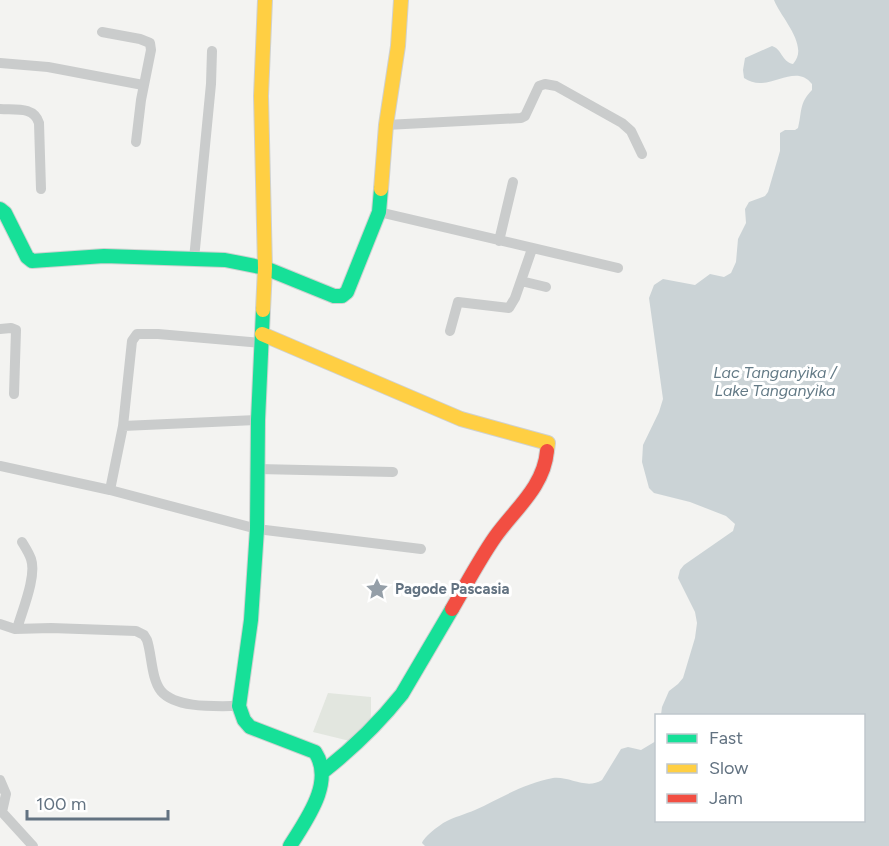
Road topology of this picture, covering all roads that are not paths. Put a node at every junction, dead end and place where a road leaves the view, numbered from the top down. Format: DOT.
graph roads {
  1 [pos="265,0"];
  2 [pos="401,0"];
  3 [pos="102,32"];
  4 [pos="212,51"];
  5 [pos="0,63"];
  6 [pos="143,85"];
  7 [pos="0,109"];
  8 [pos="386,125"];
  9 [pos="136,142"];
  10 [pos="642,154"];
  11 [pos="513,182"];
  12 [pos="41,189"];
  13 [pos="0,209"];
  14 [pos="379,212"];
  15 [pos="499,241"];
  16 [pos="532,249"];
  17 [pos="194,259"];
  18 [pos="265,268"];
  19 [pos="618,268"];
  20 [pos="520,281"];
  21 [pos="546,287"];
  22 [pos="0,328"];
  23 [pos="450,331"];
  24 [pos="262,339"];
  25 [pos="14,394"];
  26 [pos="258,420"];
  27 [pos="123,426"];
  28 [pos="0,466"];
  29 [pos="258,469"];
  30 [pos="393,471"];
  31 [pos="110,490"];
  32 [pos="257,529"];
  33 [pos="22,542"];
  34 [pos="421,549"];
  35 [pos="0,624"];
  36 [pos="17,629"];
  37 [pos="239,706"];
  38 [pos="324,771"];
  39 [pos="0,780"];
  40 [pos="1,808"];
  41 [pos="33,846"];
  42 [pos="290,846"];
  1 -- 18 [label="street"];
  2 -- 8 [label="street"];
  3 -- 6 [label="street"];
  4 -- 17 [label="street"];
  5 -- 6 [label="street"];
  6 -- 9 [label="street"];
  7 -- 12 [label="street"];
  8 -- 10 [label="street"];
  8 -- 14 [label="street"];
  11 -- 15 [label="street"];
  13 -- 17 [label="street"];
  14 -- 15 [label="street"];
  14 -- 18 [label="street"];
  15 -- 16 [label="street"];
  16 -- 19 [label="street"];
  16 -- 20 [label="street"];
  17 -- 18 [label="street"];
  18 -- 24 [label="street"];
  20 -- 21 [label="street"];
  20 -- 23 [label="street"];
  22 -- 25 [label="street"];
  24 -- 26 [label="street"];
  24 -- 27 [label="street"];
  24 -- 38 [label="street"];
  26 -- 27 [label="street"];
  26 -- 29 [label="street"];
  27 -- 31 [label="street"];
  28 -- 31 [label="street"];
  29 -- 30 [label="street"];
  29 -- 32 [label="street"];
  31 -- 32 [label="street"];
  32 -- 34 [label="street"];
  32 -- 37 [label="street"];
  33 -- 36 [label="street"];
  35 -- 36 [label="street"];
  36 -- 37 [label="street"];
  37 -- 38 [label="street"];
  38 -- 42 [label="street"];
  39 -- 40 [label="street"];
  40 -- 41 [label="street"];
}
